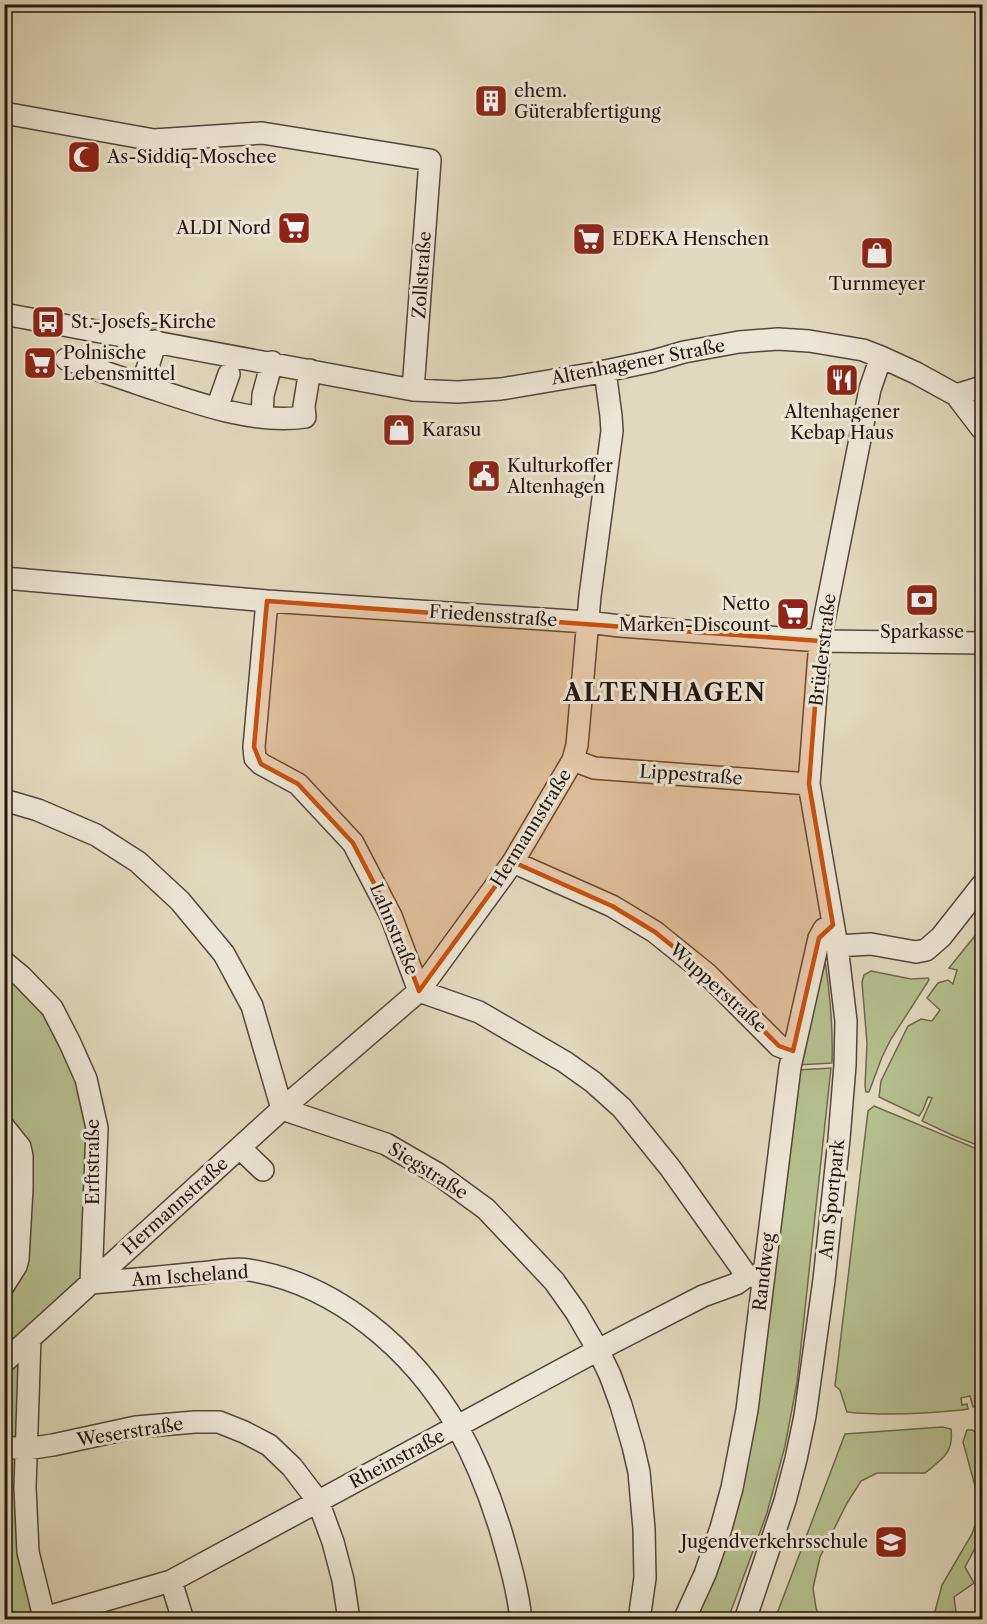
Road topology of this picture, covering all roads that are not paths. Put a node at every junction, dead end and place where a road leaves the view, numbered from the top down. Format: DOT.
graph roads {
  1 [pos="4,113"];
  2 [pos="4,314"];
  3 [pos="156,341"];
  4 [pos="880,357"];
  5 [pos="66,359"];
  6 [pos="272,362"];
  7 [pos="310,370"];
  8 [pos="605,371"];
  9 [pos="229,374"];
  10 [pos="142,385"];
  11 [pos="982,387"];
  12 [pos="413,390"];
  13 [pos="956,395"];
  14 [pos="217,408"];
  15 [pos="262,417"];
  16 [pos="982,429"];
  17 [pos="4,578"];
  18 [pos="267,601"];
  19 [pos="587,622"];
  20 [pos="820,641"];
  21 [pos="982,643"];
  22 [pos="573,760"];
  23 [pos="809,784"];
  24 [pos="4,800"];
  25 [pos="513,862"];
  26 [pos="982,885"];
  27 [pos="833,925"];
  28 [pos="837,946"];
  29 [pos="4,962"];
  30 [pos="419,991"];
  31 [pos="793,1051"];
  32 [pos="282,1109"];
  33 [pos="4,1127"];
  34 [pos="240,1148"];
  35 [pos="263,1170"];
  36 [pos="755,1277"];
  37 [pos="91,1283"];
  38 [pos="4,1285"];
  39 [pos="30,1339"];
  40 [pos="598,1350"];
  41 [pos="4,1362"];
  42 [pos="457,1427"];
  43 [pos="4,1447"];
  44 [pos="26,1449"];
  45 [pos="318,1502"];
  46 [pos="171,1581"];
  47 [pos="41,1618"];
  48 [pos="183,1620"];
  49 [pos="349,1620"];
  50 [pos="521,1620"];
  51 [pos="639,1620"];
  52 [pos="684,1620"];
  53 [pos="745,1620"];
  1 -- 12 [label="street, Zollstraße"];
  2 -- 3 [label="street, Altenhagener Straße"];
  3 -- 6 [label="street, Altenhagener Straße"];
  3 -- 10 [label="street"];
  4 -- 8 [label="street, Altenhagener Straße"];
  4 -- 13 [label="street, Altenhagener Straße"];
  4 -- 20 [label="street, Brüderstraße"];
  5 -- 10 [label="street"];
  6 -- 7 [label="street, Altenhagener Straße"];
  6 -- 15 [label="street"];
  7 -- 12 [label="street, Altenhagener Straße"];
  7 -- 15 [label="street"];
  8 -- 12 [label="street, Altenhagener Straße"];
  8 -- 19 [label="street, Hermannstraße"];
  9 -- 14 [label="street"];
  10 -- 14 [label="street"];
  11 -- 13 [label="street"];
  13 -- 16 [label="street"];
  14 -- 15 [label="street"];
  17 -- 18 [label="street, Friedensstraße"];
  18 -- 19 [label="street, Friedensstraße"];
  18 -- 30 [label="street, Lahnstraße"];
  19 -- 20 [label="street, Friedensstraße"];
  19 -- 22 [label="street, Hermannstraße"];
  20 -- 21 [label="street, Friedensstraße"];
  20 -- 23 [label="street, Brüderstraße"];
  22 -- 23 [label="street, Lippestraße"];
  22 -- 25 [label="street, Hermannstraße"];
  23 -- 27 [label="street, Brüderstraße"];
  24 -- 32 [label="street"];
  25 -- 30 [label="street, Hermannstraße"];
  25 -- 31 [label="street, Wupperstraße"];
  26 -- 28 [label="street"];
  27 -- 28 [label="street, Brüderstraße"];
  27 -- 31 [label="street, Randweg"];
  28 -- 53 [label="street, Am Sportpark"];
  29 -- 37 [label="street, Erftstraße"];
  30 -- 32 [label="street, Hermannstraße"];
  30 -- 36 [label="street, Lahnstraße"];
  31 -- 36 [label="street, Randweg"];
  32 -- 34 [label="street, Hermannstraße"];
  32 -- 40 [label="street, Siegstraße"];
  33 -- 38 [label="street"];
  34 -- 35 [label="street, Hermannstraße"];
  34 -- 37 [label="street, Hermannstraße"];
  36 -- 40 [label="street, Rheinstraße"];
  36 -- 52 [label="street, Randweg"];
  37 -- 39 [label="street, Hermannstraße"];
  37 -- 42 [label="street, Am Ischeland"];
  39 -- 41 [label="street, Hermannstraße"];
  39 -- 44 [label="street"];
  40 -- 42 [label="street, Rheinstraße"];
  40 -- 51 [label="street, Siegstraße"];
  42 -- 45 [label="street, Rheinstraße"];
  42 -- 50 [label="street, Am Ischeland"];
  43 -- 44 [label="street, Weserstraße"];
  44 -- 45 [label="street, Weserstraße"];
  44 -- 47 [label="street"];
  45 -- 46 [label="street, Rheinstraße"];
  45 -- 49 [label="street, Weserstraße"];
  46 -- 47 [label="street, Rheinstraße"];
  46 -- 48 [label="street"];
}
